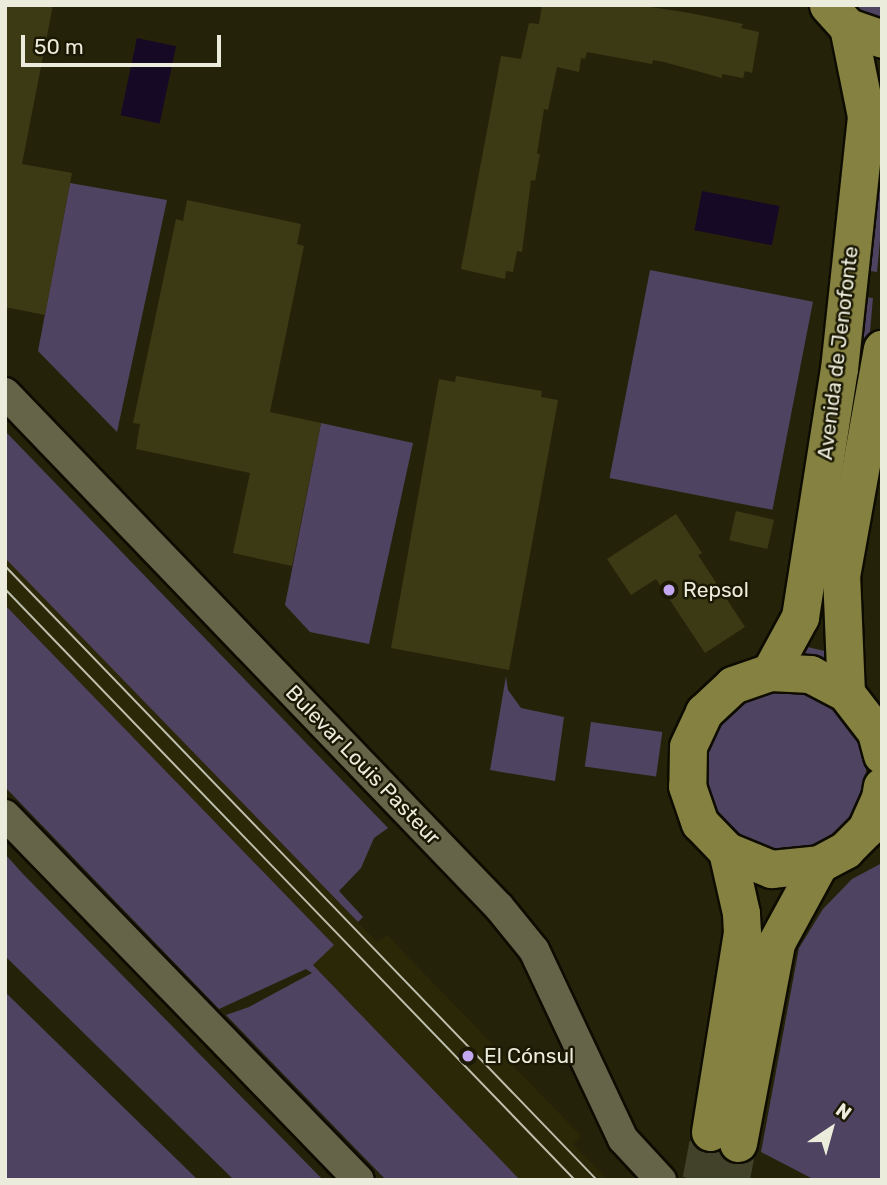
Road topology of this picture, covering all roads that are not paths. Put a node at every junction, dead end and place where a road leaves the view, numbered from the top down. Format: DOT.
graph roads {
  1 [pos="838,16"];
  2 [pos="882,39"];
  3 [pos="882,350"];
  4 [pos="5,393"];
  5 [pos="770,672"];
  6 [pos="846,693"];
  7 [pos="880,741"];
  8 [pos="882,786"];
  9 [pos="5,815"];
  10 [pos="874,828"];
  11 [pos="727,851"];
  12 [pos="819,864"];
  13 [pos="359,1180"];
  14 [pos="662,1180"];
  1 -- 2 [label="main road"];
  1 -- 5 [label="main road, Avenida de Jenofonte"];
  3 -- 6 [label="main road, Avenida de Jenofonte"];
  4 -- 14 [label="street, Bulevar Louis Pasteur"];
  5 -- 6 [label="main road"];
  5 -- 11 [label="main road"];
  6 -- 7 [label="main road"];
  8 -- 10 [label="main road"];
  9 -- 13 [label="street"];
  10 -- 12 [label="main road"];
  11 -- 12 [label="main road"];
  11 -- 12 [label="main road"];
}
